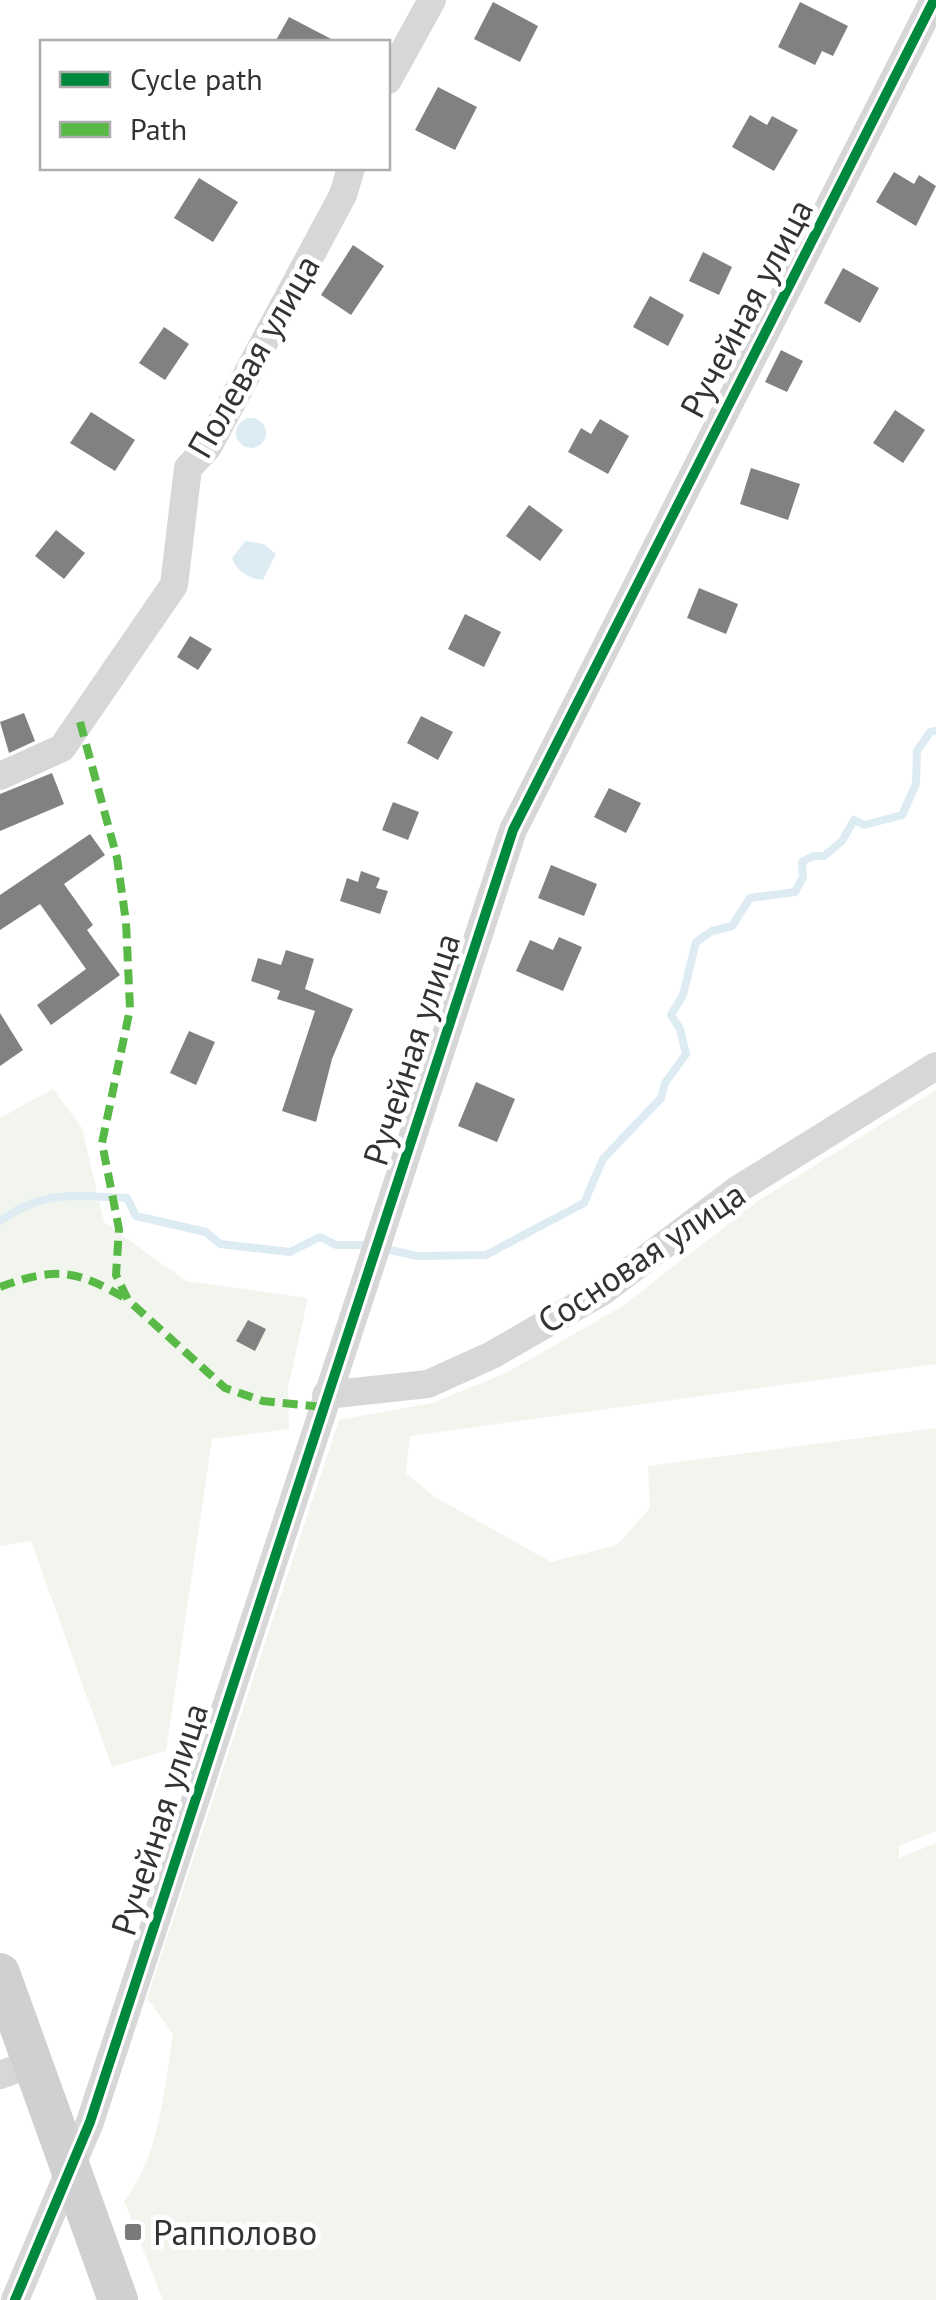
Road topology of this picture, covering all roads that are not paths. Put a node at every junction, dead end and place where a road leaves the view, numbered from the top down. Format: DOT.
graph roads {
  1 [pos="432,0"];
  2 [pos="934,0"];
  3 [pos="390,76"];
  4 [pos="350,170"];
  5 [pos="0,776"];
  6 [pos="936,1066"];
  7 [pos="326,1394"];
  8 [pos="0,1973"];
  9 [pos="16,2069"];
  10 [pos="71,2168"];
  11 [pos="15,2300"];
  12 [pos="118,2300"];
  1 -- 3 [label="street"];
  2 -- 7 [label="street, Ручейная улица"];
  4 -- 5 [label="street, Полевая улица"];
  6 -- 7 [label="street, Сосновая улица"];
  7 -- 10 [label="street, Ручейная улица"];
  8 -- 9 [label="main road"];
  9 -- 10 [label="main road"];
  10 -- 11 [label="street, Ручейная улица"];
  10 -- 12 [label="main road"];
}
